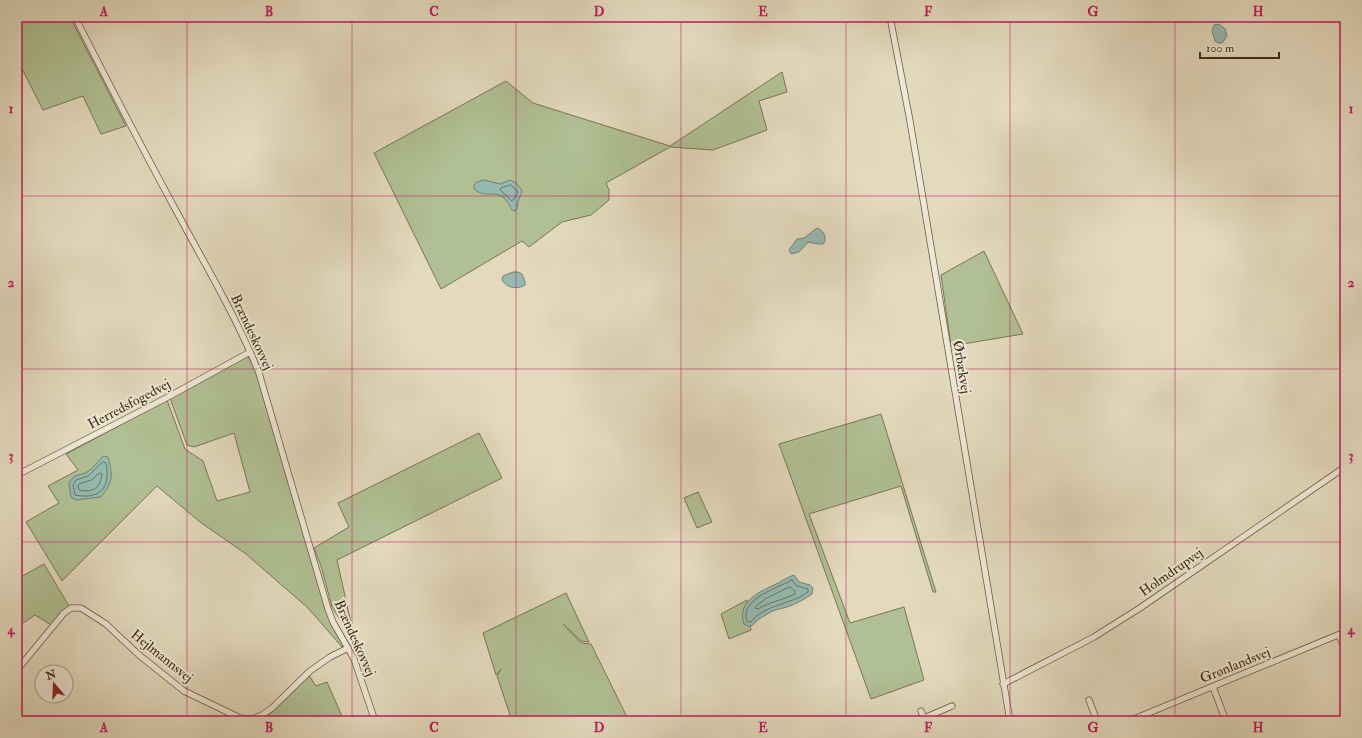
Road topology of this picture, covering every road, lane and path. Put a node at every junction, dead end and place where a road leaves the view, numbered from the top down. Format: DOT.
graph roads {
  1 [pos="75,17"];
  2 [pos="890,17"];
  3 [pos="250,352"];
  4 [pos="1345,467"];
  5 [pos="17,475"];
  6 [pos="1345,632"];
  7 [pos="1339,635"];
  8 [pos="348,648"];
  9 [pos="1345,650"];
  10 [pos="17,670"];
  11 [pos="1003,684"];
  12 [pos="1213,687"];
  13 [pos="1089,700"];
  14 [pos="952,706"];
  15 [pos="921,711"];
  16 [pos="924,719"];
  17 [pos="1133,720"];
  18 [pos="374,721"];
  19 [pos="1010,721"];
  20 [pos="1097,721"];
  21 [pos="1226,721"];
  1 -- 3 [label="street, Brændeskovvej"];
  2 -- 11 [label="street, Ørbækvej"];
  3 -- 5 [label="street, Herredsfogedvej"];
  3 -- 8 [label="street, Brændeskovvej"];
  4 -- 11 [label="street, Holmdrupvej"];
  6 -- 7 [label="street, Grønlandsvej"];
  7 -- 9 [label="street"];
  7 -- 12 [label="street, Grønlandsvej"];
  8 -- 10 [label="street, Hejlmannsvej"];
  8 -- 18 [label="street, Brændeskovvej"];
  11 -- 19 [label="street, Ørbækvej"];
  12 -- 17 [label="street, Grønlandsvej"];
  12 -- 21 [label="street"];
  13 -- 20 [label="street"];
  14 -- 16 [label="street"];
  15 -- 16 [label="street"];
}
